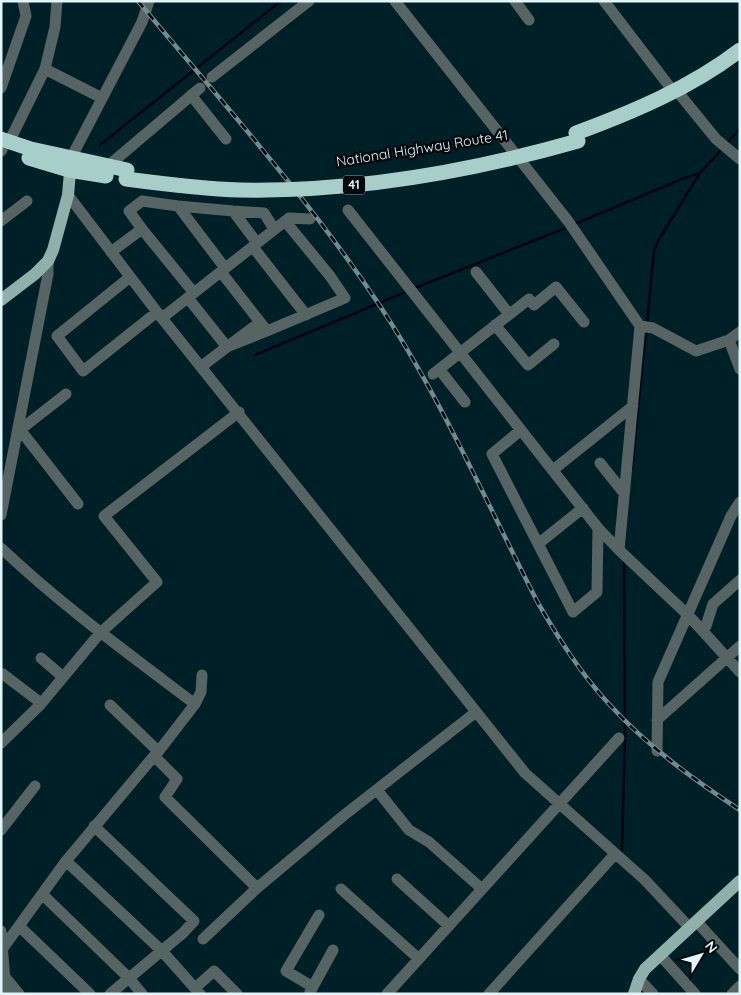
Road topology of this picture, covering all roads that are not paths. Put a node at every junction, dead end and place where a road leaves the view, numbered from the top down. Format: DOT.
graph roads {
  1 [pos="23,1"];
  2 [pos="56,1"];
  3 [pos="149,1"];
  4 [pos="309,1"];
  5 [pos="394,1"];
  6 [pos="515,1"];
  7 [pos="604,1"];
  8 [pos="529,20"];
  9 [pos="740,50"];
  10 [pos="740,60"];
  11 [pos="45,69"];
  12 [pos="212,77"];
  13 [pos="1,88"];
  14 [pos="677,93"];
  15 [pos="102,98"];
  16 [pos="226,139"];
  17 [pos="3,147"];
  18 [pos="739,159"];
  19 [pos="70,164"];
  20 [pos="108,166"];
  21 [pos="127,175"];
  22 [pos="68,195"];
  23 [pos="27,201"];
  24 [pos="178,206"];
  25 [pos="348,210"];
  26 [pos="233,212"];
  27 [pos="310,219"];
  28 [pos="1,221"];
  29 [pos="285,221"];
  30 [pos="142,229"];
  31 [pos="274,229"];
  32 [pos="255,245"];
  33 [pos="111,252"];
  34 [pos="48,261"];
  35 [pos="223,270"];
  36 [pos="476,272"];
  37 [pos="130,277"];
  38 [pos="191,296"];
  39 [pos="1,300"];
  40 [pos="509,314"];
  41 [pos="160,315"];
  42 [pos="306,315"];
  43 [pos="584,322"];
  44 [pos="495,324"];
  45 [pos="38,325"];
  46 [pos="640,326"];
  47 [pos="263,327"];
  48 [pos="740,332"];
  49 [pos="57,336"];
  50 [pos="730,340"];
  51 [pos="554,344"];
  52 [pos="227,347"];
  53 [pos="461,352"];
  54 [pos="202,366"];
  55 [pos="740,369"];
  56 [pos="66,394"];
  57 [pos="465,402"];
  58 [pos="632,406"];
  59 [pos="239,412"];
  60 [pos="18,427"];
  61 [pos="522,430"];
  62 [pos="600,463"];
  63 [pos="553,470"];
  64 [pos="4,491"];
  65 [pos="624,493"];
  66 [pos="740,502"];
  67 [pos="78,504"];
  68 [pos="583,508"];
  69 [pos="1,515"];
  70 [pos="598,528"];
  71 [pos="538,544"];
  72 [pos="1,548"];
  73 [pos="619,550"];
  74 [pos="740,580"];
  75 [pos="689,616"];
  76 [pos="702,630"];
  77 [pos="100,633"];
  78 [pos="740,646"];
  79 [pos="41,658"];
  80 [pos="726,658"];
  81 [pos="740,672"];
  82 [pos="3,674"];
  83 [pos="202,675"];
  84 [pos="63,677"];
  85 [pos="42,703"];
  86 [pos="195,704"];
  87 [pos="110,705"];
  88 [pos="476,712"];
  89 [pos="658,720"];
  90 [pos="619,738"];
  91 [pos="1,743"];
  92 [pos="657,751"];
  93 [pos="156,754"];
  94 [pos="35,786"];
  95 [pos="377,790"];
  96 [pos="559,805"];
  97 [pos="94,826"];
  98 [pos="1,830"];
  99 [pos="615,854"];
  100 [pos="66,860"];
  101 [pos="397,879"];
  102 [pos="740,881"];
  103 [pos="257,888"];
  104 [pos="341,889"];
  105 [pos="482,889"];
  106 [pos="42,894"];
  107 [pos="319,914"];
  108 [pos="693,924"];
  109 [pos="19,926"];
  110 [pos="449,926"];
  111 [pos="1,931"];
  112 [pos="204,939"];
  113 [pos="3,948"];
  114 [pos="333,950"];
  115 [pos="162,951"];
  116 [pos="660,954"];
  117 [pos="419,959"];
  118 [pos="740,969"];
  119 [pos="5,977"];
  120 [pos="129,978"];
  121 [pos="639,978"];
  122 [pos="740,986"];
  123 [pos="311,990"];
  124 [pos="198,991"];
  125 [pos="6,994"];
  126 [pos="19,994"];
  127 [pos="90,994"];
  128 [pos="110,994"];
  129 [pos="142,994"];
  130 [pos="237,994"];
  131 [pos="387,994"];
  132 [pos="489,994"];
  133 [pos="634,994"];
  134 [pos="653,994"];
  135 [pos="695,994"];
  136 [pos="732,994"];
  1 -- 13 [label="street"];
  2 -- 11 [label="street"];
  3 -- 15 [label="street"];
  4 -- 12 [label="street"];
  5 -- 46 [label="street"];
  6 -- 8 [label="street"];
  7 -- 14 [label="street"];
  9 -- 14 [label="highway, National Highway Route 41 / 41"];
  10 -- 14 [label="highway, National Highway Route 41 / 41"];
  11 -- 15 [label="street"];
  11 -- 17 [label="street"];
  14 -- 18 [label="street"];
  14 -- 21 [label="highway, National Highway Route 41 / 41, bridge"];
  15 -- 19 [label="street"];
  16 -- 20 [label="street"];
  17 -- 19 [label="highway, National Highway Route 41 / 41"];
  19 -- 20 [label="highway, National Highway Route 41 / 41"];
  19 -- 21 [label="highway, National Highway Route 41 / 41"];
  19 -- 22 [label="main road"];
  20 -- 21 [label="highway, National Highway Route 41 / 41"];
  22 -- 33 [label="street"];
  22 -- 34 [label="main road"];
  23 -- 28 [label="street"];
  24 -- 26 [label="street"];
  24 -- 30 [label="street"];
  24 -- 35 [label="street"];
  25 -- 53 [label="street"];
  26 -- 31 [label="street"];
  26 -- 32 [label="street"];
  27 -- 29 [label="street"];
  29 -- 31 [label="street"];
  29 -- 42 [label="street"];
  30 -- 33 [label="street"];
  30 -- 38 [label="street"];
  31 -- 32 [label="street"];
  32 -- 35 [label="street"];
  32 -- 42 [label="street"];
  33 -- 37 [label="street"];
  34 -- 39 [label="main road"];
  34 -- 45 [label="street"];
  35 -- 38 [label="street"];
  35 -- 47 [label="street"];
  36 -- 40 [label="street"];
  37 -- 41 [label="street"];
  37 -- 49 [label="street"];
  38 -- 41 [label="street"];
  38 -- 52 [label="street"];
  40 -- 43 [label="street"];
  40 -- 44 [label="street"];
  41 -- 49 [label="street"];
  41 -- 54 [label="street"];
  42 -- 47 [label="street"];
  44 -- 51 [label="street"];
  44 -- 53 [label="street"];
  45 -- 49 [label="street"];
  45 -- 60 [label="street"];
  46 -- 50 [label="street"];
  46 -- 58 [label="street"];
  47 -- 52 [label="street"];
  48 -- 50 [label="street"];
  50 -- 55 [label="street"];
  52 -- 54 [label="street"];
  53 -- 57 [label="street"];
  53 -- 61 [label="street"];
  54 -- 59 [label="street"];
  56 -- 60 [label="street"];
  58 -- 63 [label="street"];
  58 -- 65 [label="street"];
  59 -- 77 [label="street"];
  59 -- 88 [label="street"];
  60 -- 64 [label="street"];
  60 -- 67 [label="street"];
  61 -- 63 [label="street"];
  61 -- 71 [label="street"];
  62 -- 65 [label="street"];
  63 -- 68 [label="street"];
  64 -- 69 [label="street"];
  65 -- 73 [label="street"];
  66 -- 75 [label="street"];
  68 -- 70 [label="street"];
  68 -- 71 [label="street"];
  70 -- 71 [label="street"];
  70 -- 73 [label="street"];
  72 -- 77 [label="street"];
  73 -- 75 [label="street"];
  74 -- 76 [label="street"];
  75 -- 76 [label="street"];
  75 -- 89 [label="street"];
  76 -- 80 [label="street"];
  77 -- 84 [label="street"];
  77 -- 86 [label="street"];
  78 -- 80 [label="street"];
  79 -- 84 [label="street"];
  80 -- 81 [label="street"];
  80 -- 89 [label="street"];
  82 -- 85 [label="street"];
  83 -- 86 [label="street"];
  84 -- 85 [label="street"];
  85 -- 91 [label="street"];
  86 -- 93 [label="street"];
  87 -- 93 [label="street"];
  88 -- 95 [label="street"];
  88 -- 96 [label="street"];
  89 -- 92 [label="street"];
  90 -- 96 [label="street"];
  93 -- 97 [label="street"];
  93 -- 103 [label="street"];
  94 -- 98 [label="street"];
  95 -- 103 [label="street"];
  95 -- 105 [label="street"];
  96 -- 99 [label="street"];
  96 -- 105 [label="street"];
  97 -- 100 [label="street"];
  97 -- 115 [label="street"];
  99 -- 108 [label="street"];
  99 -- 132 [label="street"];
  100 -- 106 [label="street"];
  100 -- 115 [label="street"];
  101 -- 110 [label="street"];
  102 -- 108 [label="main road"];
  103 -- 112 [label="street"];
  104 -- 117 [label="street"];
  105 -- 110 [label="street"];
  106 -- 109 [label="street"];
  106 -- 120 [label="street"];
  107 -- 123 [label="street"];
  108 -- 116 [label="main road"];
  108 -- 118 [label="street"];
  109 -- 113 [label="street"];
  109 -- 127 [label="street"];
  110 -- 117 [label="street"];
  111 -- 113 [label="street"];
  113 -- 119 [label="street"];
  114 -- 123 [label="street"];
  115 -- 120 [label="street"];
  115 -- 124 [label="street"];
  116 -- 121 [label="main road"];
  116 -- 135 [label="street"];
  117 -- 131 [label="street"];
  119 -- 125 [label="street"];
  119 -- 126 [label="street"];
  120 -- 128 [label="street"];
  120 -- 129 [label="street"];
  121 -- 133 [label="main road"];
  121 -- 134 [label="street"];
  122 -- 136 [label="street"];
  124 -- 130 [label="street"];
}
